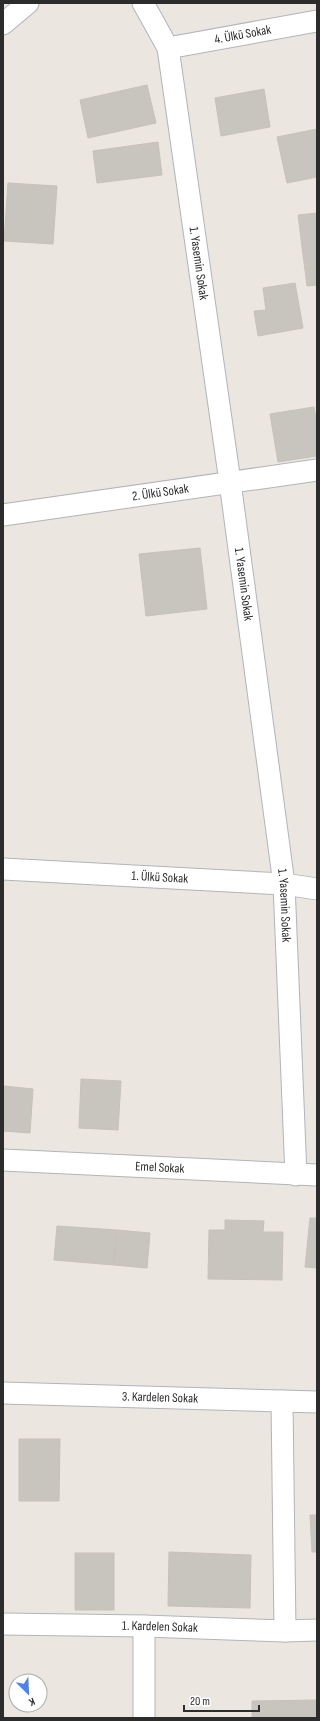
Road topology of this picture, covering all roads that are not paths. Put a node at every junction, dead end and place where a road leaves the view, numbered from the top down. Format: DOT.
graph roads {
  1 [pos="28,3"];
  2 [pos="143,3"];
  3 [pos="317,22"];
  4 [pos="3,24"];
  5 [pos="168,48"];
  6 [pos="317,470"];
  7 [pos="230,482"];
  8 [pos="3,515"];
  9 [pos="3,869"];
  10 [pos="284,884"];
  11 [pos="317,889"];
  12 [pos="3,1160"];
  13 [pos="296,1174"];
  14 [pos="317,1175"];
  15 [pos="3,1393"];
  16 [pos="282,1401"];
  17 [pos="317,1402"];
  18 [pos="3,1624"];
  19 [pos="144,1626"];
  20 [pos="317,1630"];
  21 [pos="285,1631"];
  22 [pos="144,1718"];
  1 -- 4 [label="street"];
  2 -- 5 [label="street, 1. Yasemin Sokak"];
  3 -- 5 [label="street, 4. Ülkü Sokak"];
  5 -- 7 [label="street, 1. Yasemin Sokak"];
  6 -- 7 [label="street, 2. Ülkü Sokak"];
  7 -- 8 [label="street, 2. Ülkü Sokak"];
  7 -- 10 [label="street, 1. Yasemin Sokak"];
  9 -- 10 [label="street, 1. Ülkü Sokak"];
  10 -- 11 [label="street, 1. Ülkü Sokak"];
  10 -- 13 [label="street, 1. Yasemin Sokak"];
  12 -- 13 [label="street, Emel Sokak"];
  13 -- 14 [label="street, Emel Sokak"];
  15 -- 16 [label="street, 3. Kardelen Sokak"];
  16 -- 17 [label="street, 3. Kardelen Sokak"];
  16 -- 21 [label="street"];
  18 -- 19 [label="street, 1. Kardelen Sokak"];
  19 -- 21 [label="street, 1. Kardelen Sokak"];
  19 -- 22 [label="street"];
  20 -- 21 [label="street, 1. Kardelen Sokak"];
}
